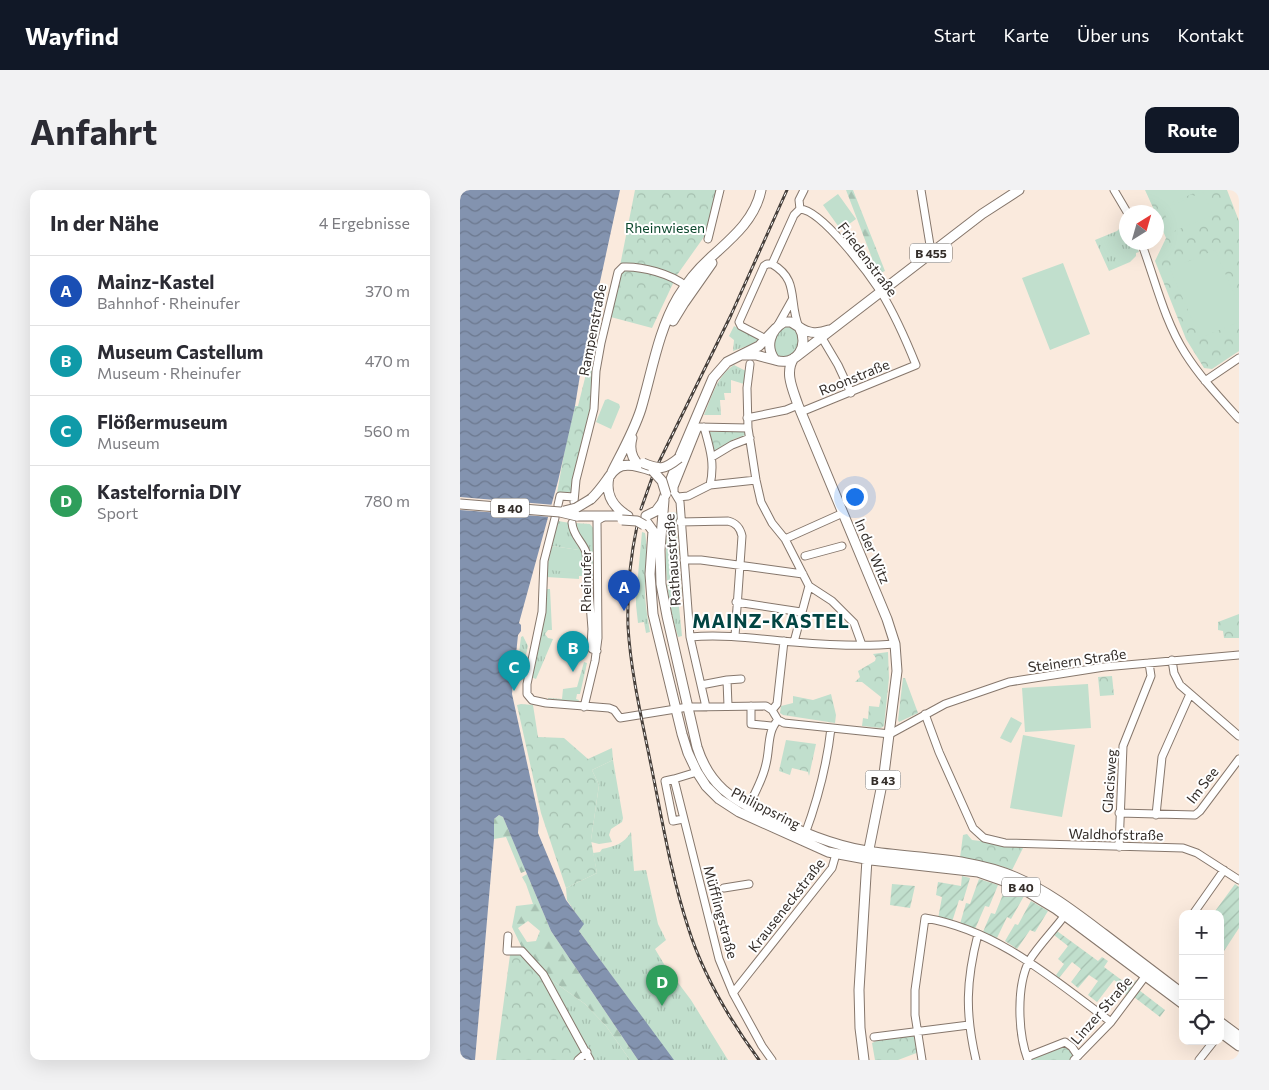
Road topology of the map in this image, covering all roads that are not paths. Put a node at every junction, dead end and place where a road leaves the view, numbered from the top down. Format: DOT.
graph roads {
  1 [pos="720,190"];
  2 [pos="761,190"];
  3 [pos="804,190"];
  4 [pos="921,190"];
  5 [pos="1019,190"];
  6 [pos="1114,190"];
  7 [pos="1123,205"];
  8 [pos="800,209"];
  9 [pos="708,239"];
  10 [pos="1144,250"];
  11 [pos="719,251"];
  12 [pos="934,251"];
  13 [pos="772,264"];
  14 [pos="697,283"];
  15 [pos="686,286"];
  16 [pos="880,292"];
  17 [pos="793,297"];
  18 [pos="684,302"];
  19 [pos="799,327"];
  20 [pos="776,328"];
  21 [pos="834,328"];
  22 [pos="768,337"];
  23 [pos="822,338"];
  24 [pos="657,352"];
  25 [pos="741,355"];
  26 [pos="795,358"];
  27 [pos="1239,358"];
  28 [pos="775,360"];
  29 [pos="750,364"];
  30 [pos="916,365"];
  31 [pos="790,378"];
  32 [pos="1205,381"];
  33 [pos="851,392"];
  34 [pos="799,409"];
  35 [pos="748,418"];
  36 [pos="1239,418"];
  37 [pos="634,426"];
  38 [pos="701,427"];
  39 [pos="748,428"];
  40 [pos="750,438"];
  41 [pos="712,457"];
  42 [pos="679,458"];
  43 [pos="642,466"];
  44 [pos="653,471"];
  45 [pos="611,474"];
  46 [pos="756,480"];
  47 [pos="710,486"];
  48 [pos="601,488"];
  49 [pos="678,497"];
  50 [pos="460,504"];
  51 [pos="662,504"];
  52 [pos="558,512"];
  53 [pos="843,514"];
  54 [pos="625,516"];
  55 [pos="597,518"];
  56 [pos="574,519"];
  57 [pos="644,519"];
  58 [pos="680,522"];
  59 [pos="785,539"];
  60 [pos="849,545"];
  61 [pos="800,557"];
  62 [pos="684,560"];
  63 [pos="740,566"];
  64 [pos="803,574"];
  65 [pos="809,586"];
  66 [pos="736,602"];
  67 [pos="801,612"];
  68 [pos="735,636"];
  69 [pos="690,637"];
  70 [pos="784,641"];
  71 [pos="794,642"];
  72 [pos="862,645"];
  73 [pos="895,647"];
  74 [pos="597,651"];
  75 [pos="1239,655"];
  76 [pos="1172,660"];
  77 [pos="1149,663"];
  78 [pos="741,678"];
  79 [pos="728,680"];
  80 [pos="701,685"];
  81 [pos="1190,694"];
  82 [pos="584,706"];
  83 [pos="728,706"];
  84 [pos="750,706"];
  85 [pos="688,707"];
  86 [pos="706,707"];
  87 [pos="676,708"];
  88 [pos="772,710"];
  89 [pos="925,714"];
  90 [pos="778,720"];
  91 [pos="772,726"];
  92 [pos="831,728"];
  93 [pos="890,734"];
  94 [pos="1239,736"];
  95 [pos="1239,759"];
  96 [pos="697,772"];
  97 [pos="722,795"];
  98 [pos="748,807"];
  99 [pos="1119,813"];
  100 [pos="1156,815"];
  101 [pos="806,834"];
  102 [pos="820,839"];
  103 [pos="1119,846"];
  104 [pos="816,848"];
  105 [pos="836,854"];
  106 [pos="870,855"];
  107 [pos="1224,870"];
  108 [pos="1239,880"];
  109 [pos="749,884"];
  110 [pos="724,888"];
  111 [pos="1059,906"];
  112 [pos="1196,910"];
  113 [pos="1065,915"];
  114 [pos="978,934"];
  115 [pos="508,936"];
  116 [pos="1030,961"];
  117 [pos="1148,972"];
  118 [pos="733,992"];
  119 [pos="1179,998"];
  120 [pos="1111,1022"];
  121 [pos="969,1025"];
  122 [pos="1224,1030"];
  123 [pos="1224,1031"];
  124 [pos="918,1032"];
  125 [pos="1239,1036"];
  126 [pos="874,1037"];
  127 [pos="1211,1045"];
  128 [pos="1239,1046"];
  129 [pos="587,1052"];
  130 [pos="1028,1058"];
  131 [pos="1076,1058"];
  132 [pos="578,1060"];
  133 [pos="590,1060"];
  134 [pos="772,1060"];
  135 [pos="864,1060"];
  136 [pos="922,1060"];
  137 [pos="976,1060"];
  138 [pos="1199,1060"];
  1 -- 9 [label="street"];
  2 -- 11 [label="main road"];
  3 -- 8 [label="street"];
  4 -- 12 [label="street"];
  5 -- 12 [label="main road, B 455"];
  6 -- 7 [label="street"];
  8 -- 13 [label="street"];
  8 -- 16 [label="street, Friedenstraße"];
  10 -- 32 [label="street"];
  11 -- 14 [label="main road"];
  11 -- 15 [label="main road"];
  12 -- 16 [label="main road, B 455"];
  13 -- 17 [label="street"];
  13 -- 22 [label="street"];
  14 -- 15 [label="street"];
  14 -- 18 [label="main road"];
  15 -- 18 [label="street"];
  15 -- 24 [label="main road"];
  15 -- 52 [label="street, Rampenstraße"];
  16 -- 21 [label="main road, B 455"];
  16 -- 30 [label="street, Friedenstraße"];
  17 -- 19 [label="street"];
  17 -- 20 [label="street"];
  18 -- 24 [label="main road"];
  19 -- 20 [label="main road, B 455"];
  19 -- 21 [label="main road, B 455"];
  19 -- 26 [label="main road"];
  20 -- 22 [label="main road"];
  20 -- 28 [label="main road"];
  21 -- 23 [label="main road, B 455"];
  22 -- 25 [label="main road"];
  23 -- 26 [label="main road, B 455"];
  23 -- 33 [label="street"];
  24 -- 37 [label="main road"];
  25 -- 28 [label="main road, B 455"];
  25 -- 42 [label="main road"];
  26 -- 28 [label="main road, B 455"];
  26 -- 31 [label="main road, In der Witz / B 43"];
  27 -- 32 [label="street"];
  28 -- 31 [label="main road, In der Witz / B 43"];
  29 -- 35 [label="street"];
  30 -- 33 [label="street, Roonstraße"];
  31 -- 34 [label="main road, In der Witz / B 43"];
  32 -- 36 [label="street"];
  33 -- 34 [label="street, Roonstraße"];
  34 -- 35 [label="street, Roonstraße"];
  34 -- 53 [label="main road, In der Witz / B 43"];
  35 -- 39 [label="street"];
  37 -- 43 [label="main road"];
  37 -- 45 [label="main road"];
  37 -- 48 [label="main road"];
  38 -- 39 [label="street"];
  38 -- 41 [label="street"];
  38 -- 49 [label="street, Rathausstraße"];
  39 -- 40 [label="street"];
  40 -- 41 [label="street"];
  40 -- 46 [label="street"];
  41 -- 47 [label="street"];
  42 -- 43 [label="main road, bridge"];
  42 -- 44 [label="main road, bridge"];
  42 -- 51 [label="main road, bridge"];
  43 -- 44 [label="main road"];
  43 -- 45 [label="main road"];
  44 -- 51 [label="main road, bridge"];
  45 -- 48 [label="main road, B 40"];
  45 -- 54 [label="main road"];
  46 -- 47 [label="street"];
  46 -- 59 [label="street"];
  47 -- 49 [label="street"];
  48 -- 52 [label="main road, B 40, bridge"];
  49 -- 58 [label="street, Rathausstraße"];
  50 -- 52 [label="main road, B 40, bridge"];
  51 -- 57 [label="main road"];
  51 -- 85 [label="main road, B 40"];
  52 -- 56 [label="main road, B 40, bridge"];
  52 -- 82 [label="street"];
  53 -- 59 [label="street"];
  53 -- 60 [label="main road, In der Witz / B 43"];
  54 -- 55 [label="main road, B 40"];
  54 -- 57 [label="main road, B 40"];
  55 -- 56 [label="main road, B 40"];
  55 -- 74 [label="street, Rheinufer"];
  56 -- 74 [label="street, Rheinufer"];
  57 -- 87 [label="main road, B 40"];
  58 -- 62 [label="street, Rathausstraße"];
  58 -- 63 [label="street"];
  59 -- 61 [label="street"];
  60 -- 61 [label="street"];
  60 -- 73 [label="main road, In der Witz / B 43"];
  61 -- 64 [label="street"];
  62 -- 63 [label="street"];
  62 -- 69 [label="street, Rathausstraße"];
  63 -- 64 [label="street"];
  63 -- 66 [label="street"];
  64 -- 65 [label="street"];
  65 -- 67 [label="street"];
  65 -- 72 [label="street"];
  66 -- 67 [label="street"];
  66 -- 68 [label="street"];
  67 -- 71 [label="street"];
  68 -- 69 [label="street"];
  68 -- 70 [label="street"];
  69 -- 80 [label="street, Rathausstraße"];
  70 -- 71 [label="street"];
  70 -- 88 [label="street"];
  71 -- 72 [label="street"];
  72 -- 73 [label="street"];
  73 -- 93 [label="main road, B 43"];
  74 -- 82 [label="street, Rheinufer"];
  75 -- 76 [label="street, Steinern Straße"];
  76 -- 77 [label="street, Steinern Straße"];
  76 -- 81 [label="street"];
  77 -- 89 [label="street, Steinern Straße"];
  77 -- 99 [label="street, Glacisweg"];
  78 -- 79 [label="street"];
  79 -- 80 [label="street"];
  79 -- 83 [label="street"];
  80 -- 86 [label="street, Rathausstraße"];
  81 -- 94 [label="street"];
  81 -- 100 [label="street"];
  82 -- 87 [label="street"];
  83 -- 84 [label="street"];
  83 -- 86 [label="street"];
  84 -- 88 [label="street"];
  84 -- 91 [label="street"];
  85 -- 86 [label="street"];
  85 -- 87 [label="street"];
  85 -- 97 [label="main road, Philippsring / B 40"];
  87 -- 96 [label="main road, Philippsring / B 40"];
  88 -- 90 [label="street"];
  89 -- 93 [label="street, Steinern Straße"];
  89 -- 103 [label="street, Waldhofstraße"];
  90 -- 91 [label="street"];
  90 -- 92 [label="street"];
  91 -- 98 [label="street"];
  92 -- 93 [label="street"];
  92 -- 101 [label="street"];
  93 -- 106 [label="main road, B 43"];
  95 -- 100 [label="street, Im See"];
  96 -- 97 [label="main road, Philippsring / B 40"];
  96 -- 118 [label="street, Müfflingstraße"];
  97 -- 98 [label="main road, Philippsring / B 40"];
  97 -- 104 [label="main road, Philippsring / B 40"];
  98 -- 101 [label="main road, Philippsring / B 40"];
  99 -- 100 [label="street, Im See"];
  99 -- 103 [label="street, Glacisweg"];
  101 -- 102 [label="main road, Philippsring / B 40"];
  102 -- 104 [label="main road"];
  102 -- 106 [label="main road, Philippsring / B 40"];
  103 -- 107 [label="street, Waldhofstraße"];
  104 -- 105 [label="main road, Philippsring / B 40"];
  105 -- 106 [label="main road, Philippsring / B 40"];
  105 -- 118 [label="street, Krauseneckstraße"];
  106 -- 111 [label="main road, B 40"];
  106 -- 135 [label="main road, B 43"];
  107 -- 108 [label="street, Waldhofstraße"];
  107 -- 112 [label="street"];
  109 -- 110 [label="street"];
  111 -- 113 [label="main road, B 40"];
  111 -- 117 [label="main road, B 40"];
  113 -- 116 [label="street"];
  113 -- 117 [label="main road, B 40"];
  114 -- 116 [label="street"];
  114 -- 121 [label="street"];
  114 -- 124 [label="street"];
  115 -- 129 [label="street"];
  116 -- 120 [label="street"];
  116 -- 130 [label="street"];
  117 -- 119 [label="main road, B 40"];
  117 -- 120 [label="street, Linzer Straße"];
  118 -- 134 [label="street, Müfflingstraße"];
  120 -- 131 [label="street, Linzer Straße"];
  121 -- 124 [label="street"];
  121 -- 137 [label="street"];
  122 -- 125 [label="main road"];
  123 -- 128 [label="main road"];
  124 -- 126 [label="street"];
  124 -- 136 [label="street"];
  127 -- 138 [label="street"];
  129 -- 132 [label="street"];
  129 -- 133 [label="street"];
  130 -- 131 [label="street"];
}
